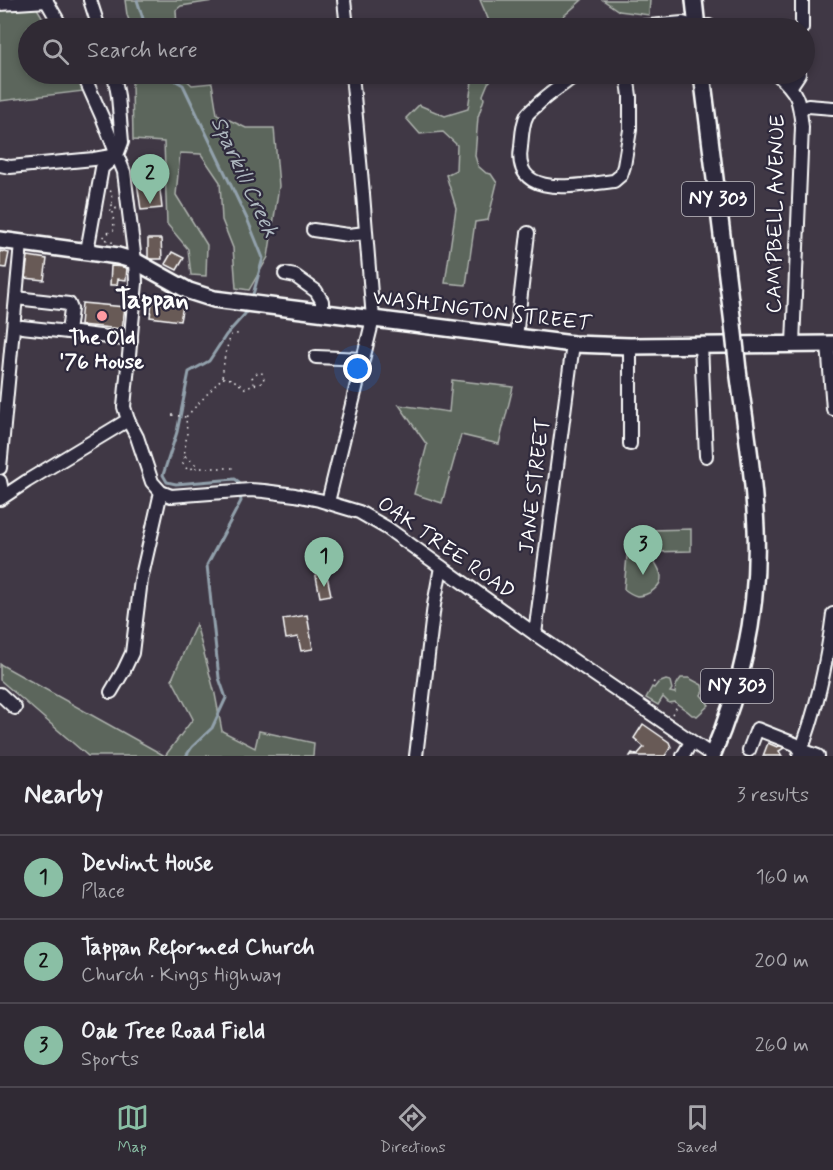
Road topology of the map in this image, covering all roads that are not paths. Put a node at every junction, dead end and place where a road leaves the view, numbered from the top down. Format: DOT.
graph roads {
  1 [pos="46,0"];
  2 [pos="90,0"];
  3 [pos="344,0"];
  4 [pos="694,0"];
  5 [pos="802,0"];
  6 [pos="0,4"];
  7 [pos="56,18"];
  8 [pos="96,18"];
  9 [pos="346,18"];
  10 [pos="698,18"];
  11 [pos="802,18"];
  12 [pos="88,84"];
  13 [pos="116,84"];
  14 [pos="353,84"];
  15 [pos="563,84"];
  16 [pos="628,84"];
  17 [pos="703,84"];
  18 [pos="789,84"];
  19 [pos="791,86"];
  20 [pos="117,87"];
  21 [pos="833,108"];
  22 [pos="800,109"];
  23 [pos="103,118"];
  24 [pos="117,155"];
  25 [pos="3,163"];
  26 [pos="313,230"];
  27 [pos="366,233"];
  28 [pos="528,233"];
  29 [pos="0,240"];
  30 [pos="21,243"];
  31 [pos="87,251"];
  32 [pos="135,261"];
  33 [pos="285,274"];
  34 [pos="16,298"];
  35 [pos="322,312"];
  36 [pos="373,319"];
  37 [pos="22,327"];
  38 [pos="68,332"];
  39 [pos="516,337"];
  40 [pos="131,340"];
  41 [pos="573,344"];
  42 [pos="793,344"];
  43 [pos="830,344"];
  44 [pos="702,345"];
  45 [pos="630,346"];
  46 [pos="316,357"];
  47 [pos="363,359"];
  48 [pos="833,410"];
  49 [pos="128,420"];
  50 [pos="630,444"];
  51 [pos="706,456"];
  52 [pos="0,468"];
  53 [pos="0,481"];
  54 [pos="160,492"];
  55 [pos="2,498"];
  56 [pos="328,502"];
  57 [pos="441,567"];
  58 [pos="833,614"];
  59 [pos="535,634"];
  60 [pos="111,692"];
  61 [pos="0,694"];
  62 [pos="15,708"];
  63 [pos="691,742"];
  64 [pos="749,750"];
  65 [pos="801,753"];
  66 [pos="416,756"];
  67 [pos="683,756"];
  68 [pos="712,756"];
  69 [pos="818,756"];
  1 -- 6 [label="street"];
  1 -- 7 [label="street"];
  2 -- 8 [label="street"];
  3 -- 9 [label="street"];
  4 -- 10 [label="main road"];
  5 -- 11 [label="street"];
  12 -- 23 [label="street"];
  13 -- 20 [label="street"];
  14 -- 27 [label="street"];
  15 -- 16 [label="street"];
  17 -- 68 [label="main road, NY 303, bridge"];
  18 -- 19 [label="street, CAMPBELL AVENUE"];
  19 -- 22 [label="street, CAMPBELL AVENUE"];
  20 -- 23 [label="street"];
  20 -- 24 [label="street"];
  21 -- 22 [label="street"];
  22 -- 42 [label="street, CAMPBELL AVENUE"];
  23 -- 24 [label="street"];
  24 -- 25 [label="street"];
  24 -- 31 [label="street"];
  24 -- 32 [label="street"];
  26 -- 27 [label="street"];
  27 -- 36 [label="street"];
  28 -- 39 [label="street"];
  29 -- 30 [label="main road, WASHINGTON STREET"];
  30 -- 31 [label="main road, WASHINGTON STREET"];
  30 -- 34 [label="street"];
  31 -- 32 [label="main road, WASHINGTON STREET"];
  32 -- 35 [label="main road, WASHINGTON STREET"];
  32 -- 40 [label="street"];
  33 -- 35 [label="street"];
  34 -- 38 [label="street"];
  34 -- 52 [label="street"];
  35 -- 36 [label="main road, WASHINGTON STREET"];
  36 -- 39 [label="main road, WASHINGTON STREET"];
  36 -- 47 [label="street"];
  37 -- 38 [label="street"];
  38 -- 40 [label="street"];
  39 -- 41 [label="main road, WASHINGTON STREET"];
  40 -- 49 [label="street"];
  41 -- 45 [label="main road, WASHINGTON STREET"];
  41 -- 59 [label="street, JANE STREET"];
  42 -- 43 [label="main road, WASHINGTON STREET"];
  42 -- 44 [label="main road, WASHINGTON STREET"];
  43 -- 48 [label="street"];
  44 -- 45 [label="main road, WASHINGTON STREET"];
  44 -- 51 [label="street"];
  45 -- 50 [label="street"];
  46 -- 47 [label="street"];
  47 -- 56 [label="street"];
  49 -- 54 [label="street"];
  49 -- 55 [label="street"];
  53 -- 55 [label="street"];
  54 -- 56 [label="street, OAK TREE ROAD"];
  54 -- 60 [label="street"];
  56 -- 57 [label="street, OAK TREE ROAD"];
  57 -- 59 [label="street, OAK TREE ROAD"];
  57 -- 66 [label="street"];
  58 -- 65 [label="street"];
  59 -- 63 [label="street, OAK TREE ROAD"];
  61 -- 62 [label="street"];
  63 -- 67 [label="street"];
  63 -- 68 [label="street, OAK TREE ROAD"];
  64 -- 65 [label="street"];
  65 -- 69 [label="street"];
}
